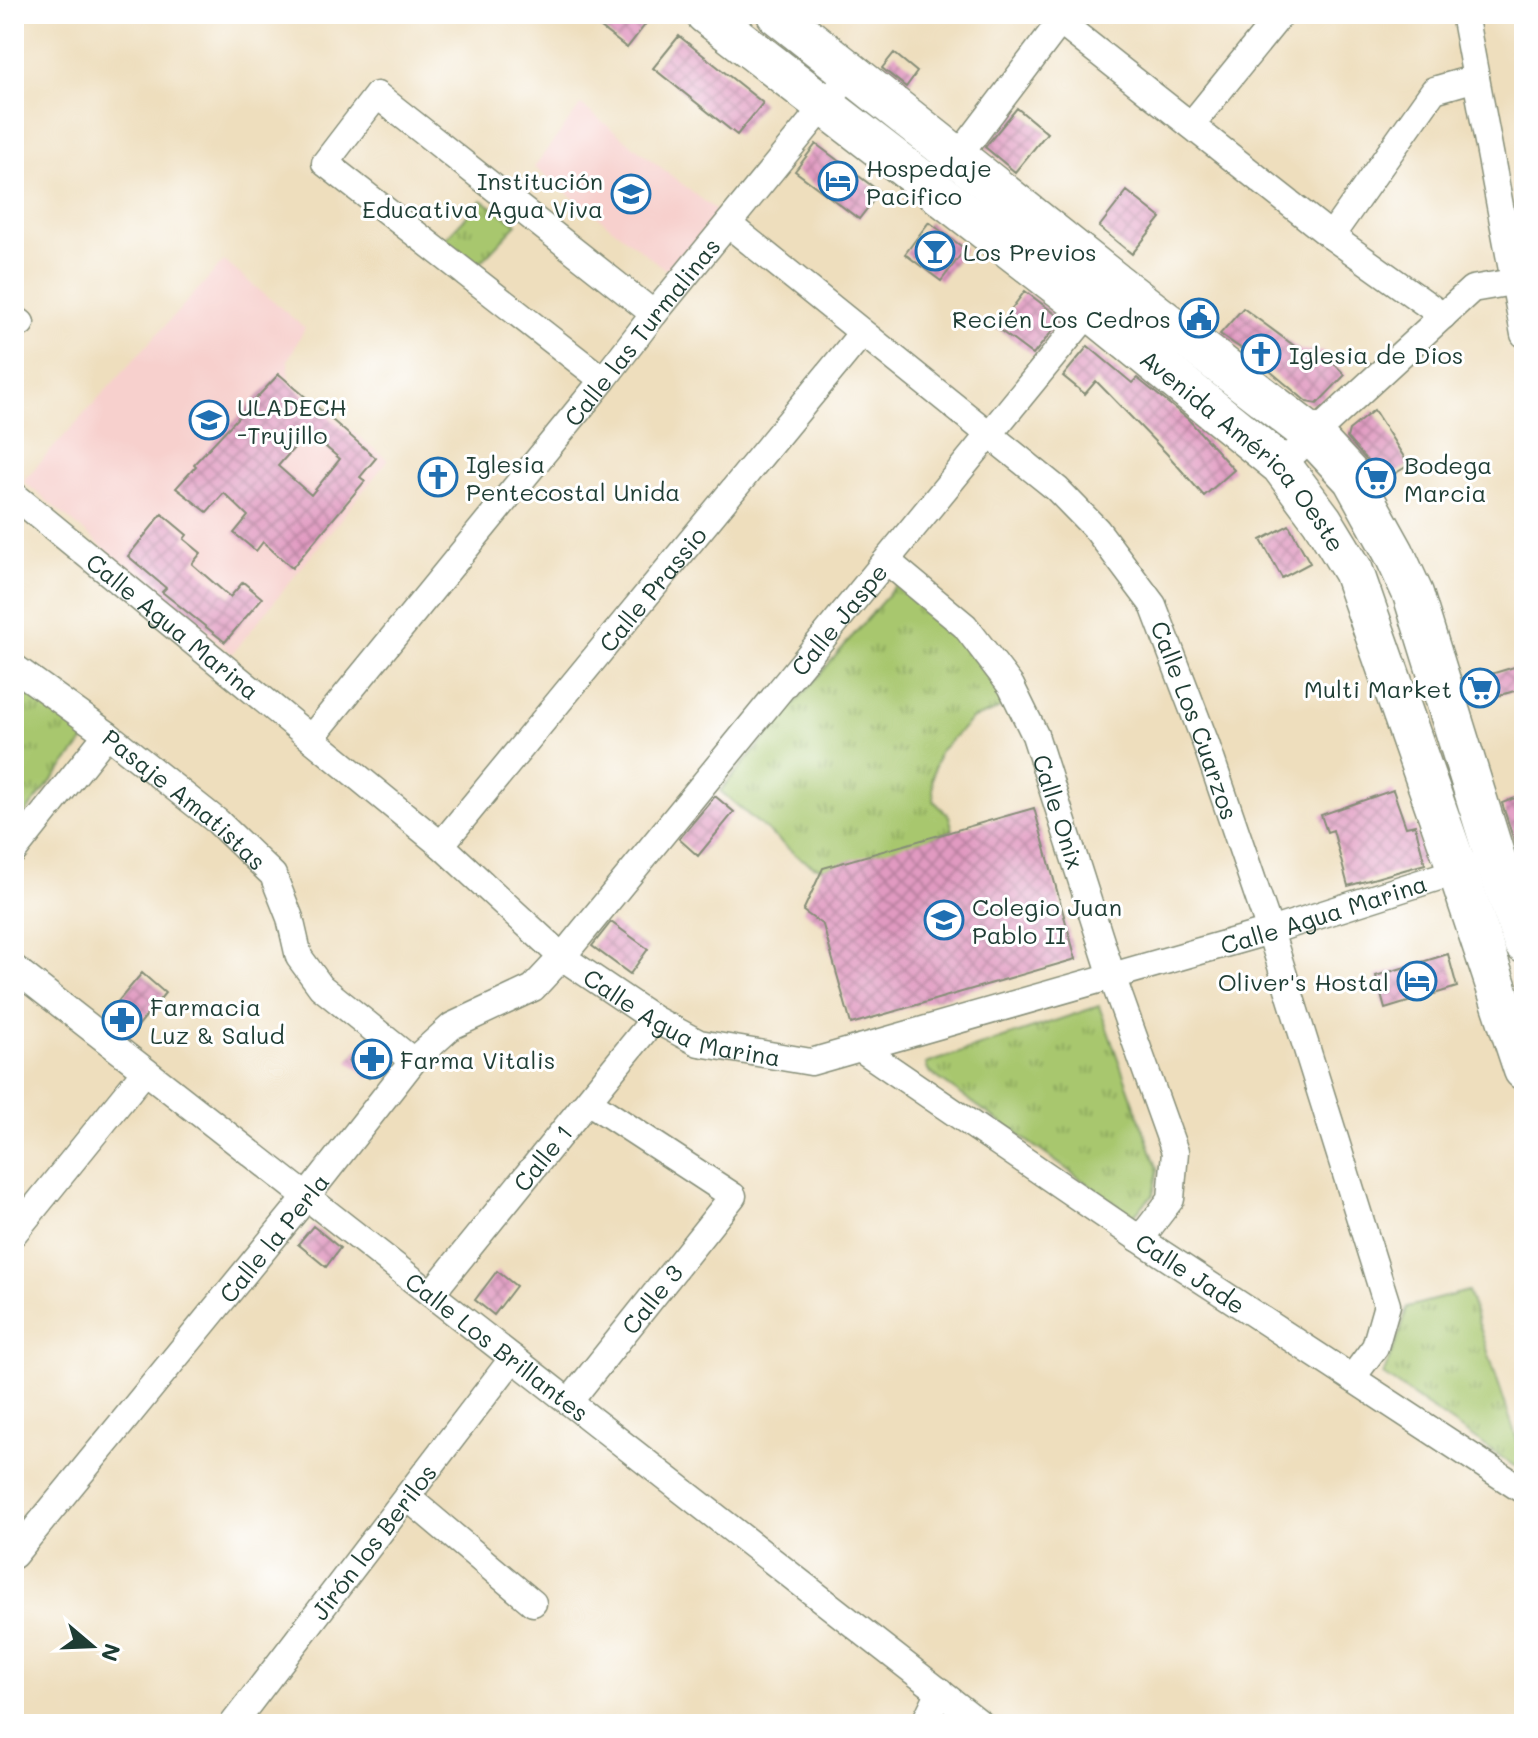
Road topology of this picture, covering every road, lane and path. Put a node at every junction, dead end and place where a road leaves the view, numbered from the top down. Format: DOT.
graph roads {
  1 [pos="706,14"];
  2 [pos="777,14"];
  3 [pos="1281,14"];
  4 [pos="1464,14"];
  5 [pos="1059,17"];
  6 [pos="851,73"];
  7 [pos="1476,78"];
  8 [pos="824,105"];
  9 [pos="1191,125"];
  10 [pos="957,158"];
  11 [pos="728,224"];
  12 [pos="1331,236"];
  13 [pos="1519,280"];
  14 [pos="1102,296"];
  15 [pos="654,314"];
  16 [pos="1443,316"];
  17 [pos="862,333"];
  18 [pos="1524,334"];
  19 [pos="603,380"];
  20 [pos="990,435"];
  21 [pos="1313,436"];
  22 [pos="1281,465"];
  23 [pos="14,495"];
  24 [pos="887,561"];
  25 [pos="14,667"];
  26 [pos="107,734"];
  27 [pos="311,738"];
  28 [pos="441,845"];
  29 [pos="14,851"];
  30 [pos="1496,861"];
  31 [pos="1458,871"];
  32 [pos="1270,931"];
  33 [pos="1524,943"];
  34 [pos="562,957"];
  35 [pos="14,968"];
  36 [pos="1112,976"];
  37 [pos="654,1019"];
  38 [pos="860,1048"];
  39 [pos="413,1061"];
  40 [pos="1524,1070"];
  41 [pos="145,1071"];
  42 [pos="588,1101"];
  43 [pos="307,1197"];
  44 [pos="14,1233"];
  45 [pos="1138,1238"];
  46 [pos="431,1294"];
  47 [pos="513,1358"];
  48 [pos="1352,1378"];
  49 [pos="569,1402"];
  50 [pos="1524,1491"];
  51 [pos="407,1497"];
  52 [pos="14,1555"];
  53 [pos="533,1603"];
  54 [pos="940,1691"];
  55 [pos="233,1724"];
  56 [pos="924,1724"];
  57 [pos="981,1724"];
  1 -- 8 [label="main road, Avenida América Oeste"];
  2 -- 6 [label="main road, Avenida América Oeste"];
  3 -- 9 [label="street"];
  4 -- 7 [label="street"];
  5 -- 9 [label="street"];
  5 -- 10 [label="street"];
  6 -- 8 [label="street, Calle las Turmalinas"];
  6 -- 10 [label="main road, Avenida América Oeste"];
  7 -- 12 [label="street"];
  7 -- 13 [label="street"];
  8 -- 11 [label="street, Calle las Turmalinas"];
  8 -- 14 [label="main road, Avenida América Oeste"];
  9 -- 12 [label="street"];
  10 -- 14 [label="main road, Avenida América Oeste"];
  11 -- 15 [label="street, Calle las Turmalinas"];
  11 -- 17 [label="street, Calle Los Cuarzos"];
  12 -- 16 [label="street"];
  13 -- 16 [label="street"];
  13 -- 18 [label="street"];
  14 -- 20 [label="street, Calle Jaspe"];
  14 -- 21 [label="main road, Avenida América Oeste"];
  14 -- 22 [label="main road, Avenida América Oeste"];
  15 -- 19 [label="street, Calle las Turmalinas"];
  15 -- 19 [label="street"];
  16 -- 21 [label="street"];
  17 -- 20 [label="street, Calle Los Cuarzos"];
  17 -- 28 [label="street, Calle Prassio"];
  19 -- 27 [label="street, Calle las Turmalinas"];
  20 -- 24 [label="street, Calle Jaspe"];
  20 -- 32 [label="street, Calle Los Cuarzos"];
  21 -- 22 [label="street"];
  21 -- 30 [label="main road, Avenida América Oeste"];
  22 -- 31 [label="main road, Avenida América Oeste"];
  23 -- 27 [label="street, Calle Agua Marina"];
  24 -- 34 [label="street, Calle Jaspe"];
  24 -- 36 [label="street, Calle Onix"];
  25 -- 26 [label="street, Pasaje Amatistas"];
  26 -- 29 [label="street"];
  26 -- 39 [label="street, Pasaje Amatistas"];
  27 -- 28 [label="street, Calle Agua Marina"];
  28 -- 34 [label="street, Calle Agua Marina"];
  30 -- 31 [label="street, Calle Agua Marina"];
  30 -- 33 [label="main road, Avenida América Oeste"];
  31 -- 32 [label="street, Calle Agua Marina"];
  31 -- 40 [label="main road, Avenida América Oeste"];
  32 -- 36 [label="street, Calle Agua Marina"];
  32 -- 48 [label="street, Calle Los Cuarzos"];
  34 -- 37 [label="street, Calle Agua Marina"];
  34 -- 39 [label="street, Calle la Perla"];
  35 -- 41 [label="street, Calle Los Brillantes"];
  36 -- 38 [label="street, Calle Agua Marina"];
  36 -- 45 [label="street, Calle Onix"];
  37 -- 38 [label="street, Calle Agua Marina"];
  37 -- 42 [label="street, Calle 1"];
  38 -- 45 [label="street, Calle Jade"];
  39 -- 43 [label="street, Calle la Perla"];
  41 -- 43 [label="street, Calle Los Brillantes"];
  41 -- 44 [label="street"];
  42 -- 46 [label="street, Calle 1"];
  42 -- 49 [label="street, Calle 3"];
  43 -- 46 [label="street, Calle Los Brillantes"];
  43 -- 52 [label="street, Calle la Perla"];
  45 -- 48 [label="street, Calle Jade"];
  46 -- 47 [label="street, Calle Los Brillantes"];
  47 -- 49 [label="street, Calle Los Brillantes"];
  47 -- 51 [label="street, Jirón los Berilos"];
  48 -- 50 [label="street, Calle Jade"];
  49 -- 54 [label="street, Calle Los Brillantes"];
  51 -- 53 [label="street"];
  51 -- 55 [label="street, Jirón los Berilos"];
  54 -- 56 [label="street"];
  54 -- 57 [label="street, Calle Los Brillantes"];
}
